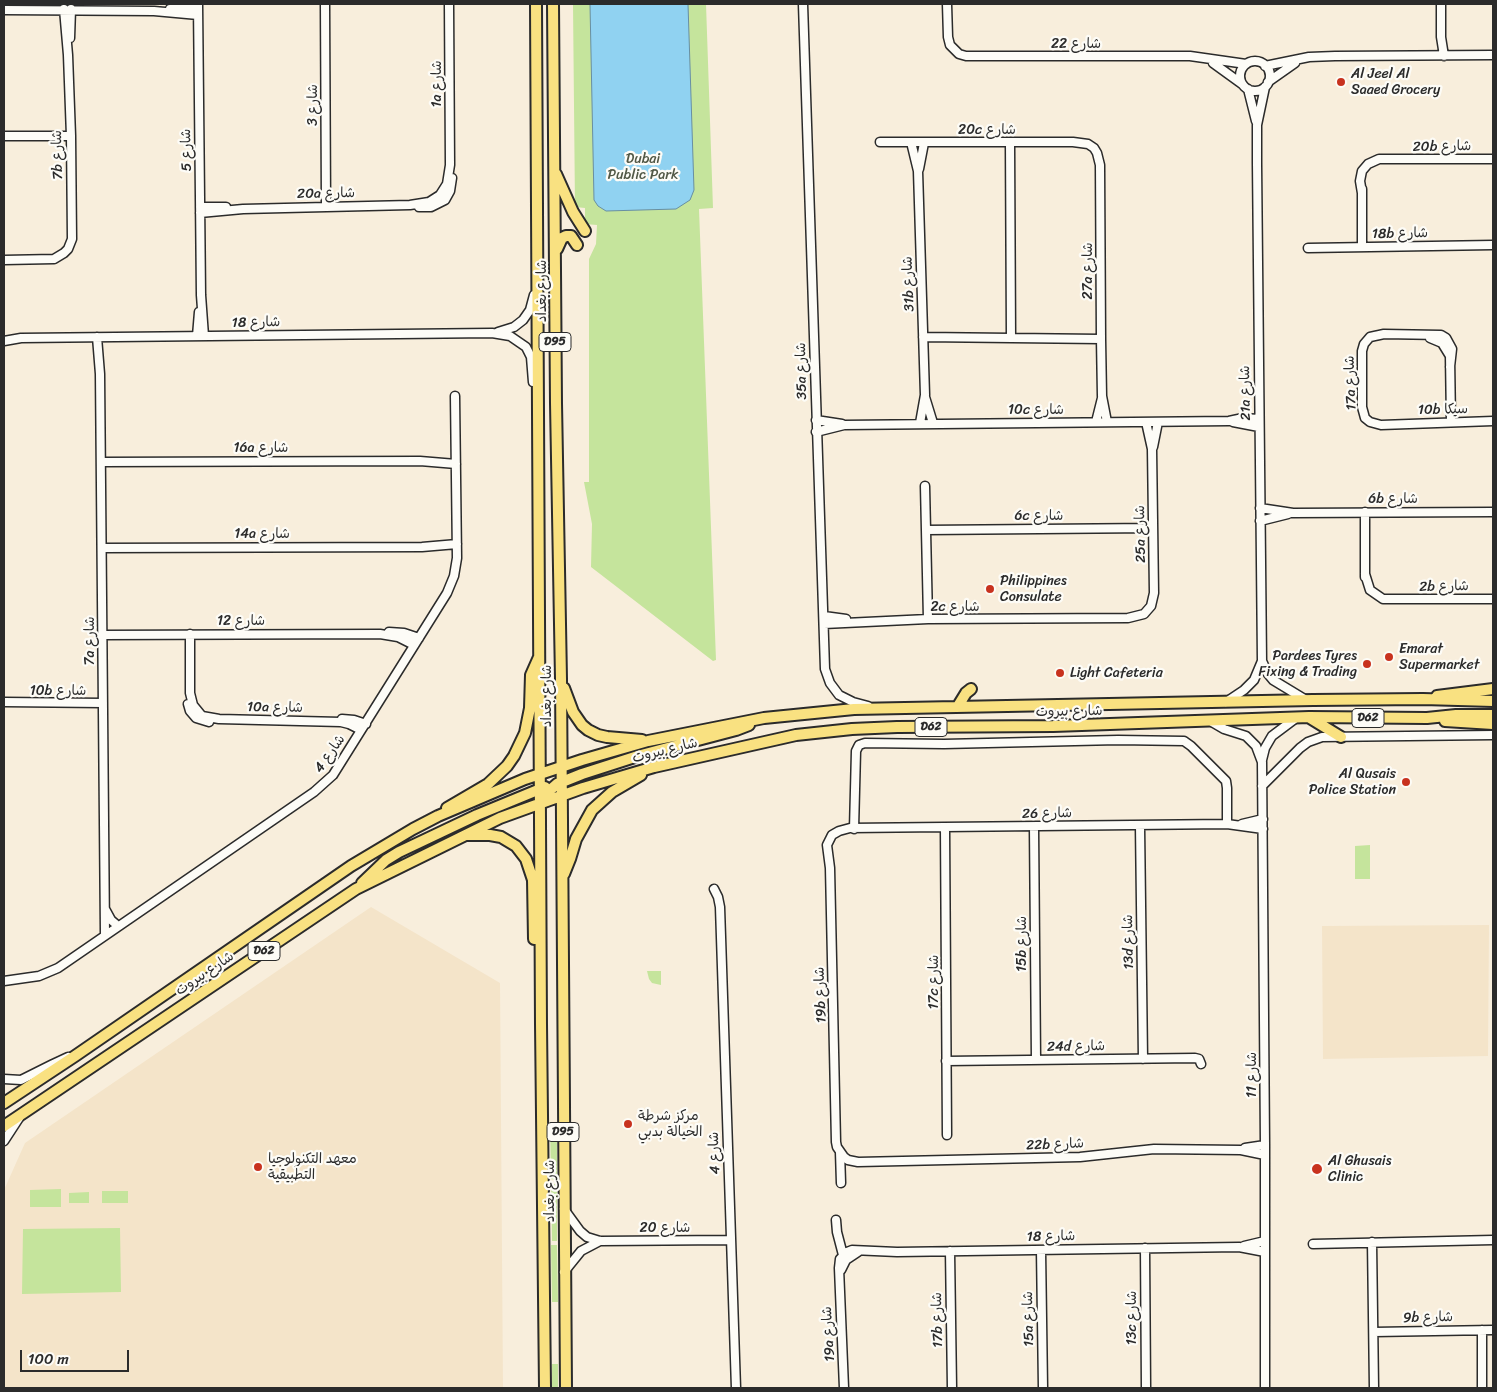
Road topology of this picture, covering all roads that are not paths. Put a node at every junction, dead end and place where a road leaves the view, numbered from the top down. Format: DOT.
graph roads {
  1 [pos="325,4"];
  2 [pos="449,4"];
  3 [pos="536,4"];
  4 [pos="553,4"];
  5 [pos="803,4"];
  6 [pos="947,4"];
  7 [pos="1441,4"];
  8 [pos="68,9"];
  9 [pos="198,9"];
  10 [pos="4,10"];
  11 [pos="1493,55"];
  12 [pos="1440,56"];
  13 [pos="1207,59"];
  14 [pos="1299,60"];
  15 [pos="1246,64"];
  16 [pos="1265,66"];
  17 [pos="1266,84"];
  18 [pos="1245,86"];
  19 [pos="1257,125"];
  20 [pos="4,136"];
  21 [pos="71,136"];
  22 [pos="880,142"];
  23 [pos="911,142"];
  24 [pos="924,142"];
  25 [pos="1010,142"];
  26 [pos="1094,148"];
  27 [pos="1493,159"];
  28 [pos="450,165"];
  29 [pos="554,170"];
  30 [pos="918,171"];
  31 [pos="326,206"];
  32 [pos="200,210"];
  33 [pos="585,230"];
  34 [pos="577,245"];
  35 [pos="1493,245"];
  36 [pos="1362,247"];
  37 [pos="1308,248"];
  38 [pos="555,255"];
  39 [pos="4,260"];
  40 [pos="537,281"];
  41 [pos="492,333"];
  42 [pos="4,336"];
  43 [pos="201,336"];
  44 [pos="100,337"];
  45 [pos="923,337"];
  46 [pos="21,338"];
  47 [pos="1011,338"];
  48 [pos="1100,339"];
  49 [pos="4,341"];
  50 [pos="925,395"];
  51 [pos="455,396"];
  52 [pos="1102,396"];
  53 [pos="816,420"];
  54 [pos="1493,421"];
  55 [pos="1096,422"];
  56 [pos="1107,422"];
  57 [pos="1146,422"];
  58 [pos="1158,422"];
  59 [pos="1450,422"];
  60 [pos="920,423"];
  61 [pos="933,423"];
  62 [pos="1259,423"];
  63 [pos="1394,424"];
  64 [pos="844,425"];
  65 [pos="538,426"];
  66 [pos="816,432"];
  67 [pos="1152,449"];
  68 [pos="456,461"];
  69 [pos="101,462"];
  70 [pos="925,486"];
  71 [pos="1260,508"];
  72 [pos="1365,512"];
  73 [pos="1493,512"];
  74 [pos="1293,513"];
  75 [pos="1260,521"];
  76 [pos="1153,528"];
  77 [pos="926,530"];
  78 [pos="102,548"];
  79 [pos="456,548"];
  80 [pos="1493,599"];
  81 [pos="1144,614"];
  82 [pos="928,619"];
  83 [pos="824,620"];
  84 [pos="190,634"];
  85 [pos="102,635"];
  86 [pos="416,642"];
  87 [pos="540,656"];
  88 [pos="1262,661"];
  89 [pos="561,679"];
  90 [pos="971,688"];
  91 [pos="1493,689"];
  92 [pos="1423,699"];
  93 [pos="1307,700"];
  94 [pos="1493,701"];
  95 [pos="1226,702"];
  96 [pos="103,703"];
  97 [pos="4,704"];
  98 [pos="958,706"];
  99 [pos="875,708"];
  100 [pos="1493,715"];
  101 [pos="764,718"];
  102 [pos="1296,718"];
  103 [pos="1309,718"];
  104 [pos="1426,718"];
  105 [pos="1212,722"];
  106 [pos="1493,724"];
  107 [pos="363,727"];
  108 [pos="1493,735"];
  109 [pos="1341,737"];
  110 [pos="648,741"];
  111 [pos="1262,762"];
  112 [pos="561,767"];
  113 [pos="654,767"];
  114 [pos="540,774"];
  115 [pos="561,782"];
  116 [pos="1262,786"];
  117 [pos="540,790"];
  118 [pos="561,796"];
  119 [pos="540,803"];
  120 [pos="438,816"];
  121 [pos="1263,819"];
  122 [pos="1227,824"];
  123 [pos="1240,824"];
  124 [pos="1140,826"];
  125 [pos="1034,827"];
  126 [pos="944,828"];
  127 [pos="854,829"];
  128 [pos="1263,829"];
  129 [pos="464,835"];
  130 [pos="828,856"];
  131 [pos="562,877"];
  132 [pos="356,889"];
  133 [pos="714,889"];
  134 [pos="105,907"];
  135 [pos="118,926"];
  136 [pos="105,934"];
  137 [pos="4,979"];
  138 [pos="541,1024"];
  139 [pos="75,1056"];
  140 [pos="1143,1059"];
  141 [pos="1036,1060"];
  142 [pos="946,1062"];
  143 [pos="1201,1064"];
  144 [pos="4,1079"];
  145 [pos="4,1103"];
  146 [pos="21,1115"];
  147 [pos="4,1126"];
  148 [pos="836,1133"];
  149 [pos="947,1135"];
  150 [pos="4,1141"];
  151 [pos="1265,1145"];
  152 [pos="1240,1150"];
  153 [pos="840,1152"];
  154 [pos="1265,1156"];
  155 [pos="869,1160"];
  156 [pos="841,1183"];
  157 [pos="564,1208"];
  158 [pos="836,1220"];
  159 [pos="730,1240"];
  160 [pos="1493,1240"];
  161 [pos="600,1241"];
  162 [pos="1265,1241"];
  163 [pos="1372,1242"];
  164 [pos="1313,1244"];
  165 [pos="1240,1247"];
  166 [pos="1144,1248"];
  167 [pos="1041,1250"];
  168 [pos="863,1251"];
  169 [pos="950,1251"];
  170 [pos="1265,1252"];
  171 [pos="843,1255"];
  172 [pos="564,1272"];
  173 [pos="839,1278"];
  174 [pos="1482,1330"];
  175 [pos="1493,1330"];
  176 [pos="1374,1332"];
  177 [pos="546,1388"];
  178 [pos="566,1388"];
  179 [pos="736,1388"];
  180 [pos="844,1388"];
  181 [pos="952,1388"];
  182 [pos="1043,1388"];
  183 [pos="1146,1388"];
  184 [pos="1265,1388"];
  185 [pos="1374,1388"];
  186 [pos="1482,1388"];
  1 -- 31 [label="street, شارع 3"];
  2 -- 28 [label="street, 1a شارع"];
  3 -- 40 [label="main road, شارع بغداد / D95"];
  4 -- 29 [label="main road, شارع بغداد / D95"];
  5 -- 53 [label="street, 35a شارع"];
  6 -- 13 [label="street, شارع 22"];
  7 -- 12 [label="street"];
  8 -- 9 [label="street"];
  8 -- 10 [label="street"];
  8 -- 21 [label="street, 7b شارع"];
  9 -- 32 [label="street, شارع 5"];
  11 -- 12 [label="street"];
  12 -- 14 [label="street"];
  13 -- 15 [label="street, شارع 22"];
  13 -- 18 [label="street, شارع 22"];
  14 -- 16 [label="street"];
  14 -- 17 [label="street"];
  15 -- 16 [label="street"];
  15 -- 18 [label="street"];
  16 -- 17 [label="street"];
  17 -- 18 [label="street"];
  17 -- 19 [label="street, 21a شارع"];
  18 -- 19 [label="street, 21a شارع"];
  19 -- 62 [label="street, 21a شارع"];
  20 -- 21 [label="street"];
  21 -- 39 [label="street, 7b شارع"];
  22 -- 23 [label="street, 20c شارع"];
  23 -- 24 [label="street, 20c شارع"];
  23 -- 30 [label="street, 31b شارع"];
  24 -- 25 [label="street, 20c شارع"];
  24 -- 30 [label="street, 31b شارع"];
  25 -- 26 [label="street, 20c شارع"];
  25 -- 47 [label="street"];
  26 -- 48 [label="street, 27a شارع"];
  27 -- 36 [label="street, 20b شارع"];
  28 -- 31 [label="street, 20a شارع"];
  29 -- 33 [label="main road"];
  29 -- 38 [label="main road, شارع بغداد / D95"];
  30 -- 45 [label="street, 31b شارع"];
  31 -- 32 [label="street, 20a شارع"];
  32 -- 43 [label="street, شارع 5"];
  34 -- 38 [label="main road"];
  35 -- 36 [label="street, 18b شارع"];
  36 -- 37 [label="street, 18b شارع"];
  38 -- 89 [label="main road, شارع بغداد / D95"];
  40 -- 41 [label="street, شارع 18"];
  40 -- 65 [label="main road, شارع بغداد / D95"];
  41 -- 43 [label="street, شارع 18"];
  41 -- 65 [label="street, شارع 18"];
  42 -- 46 [label="street, شارع 18"];
  43 -- 44 [label="street, شارع 18"];
  44 -- 46 [label="street, شارع 18"];
  44 -- 69 [label="street, 7a شارع"];
  45 -- 47 [label="street"];
  45 -- 50 [label="street, 31b شارع"];
  46 -- 49 [label="street, شارع 18"];
  47 -- 48 [label="street"];
  48 -- 52 [label="street, 27a شارع"];
  50 -- 60 [label="street, 31b شارع"];
  50 -- 61 [label="street, 31b شارع"];
  51 -- 68 [label="street, شارع 4"];
  52 -- 55 [label="street, 27a شارع"];
  52 -- 56 [label="street, 27a شارع"];
  53 -- 64 [label="street, 10c شارع"];
  53 -- 66 [label="street, 35a شارع"];
  54 -- 59 [label="street, 10b سيكا"];
  55 -- 56 [label="street, 10c شارع"];
  55 -- 61 [label="street, 10c شارع"];
  56 -- 57 [label="street, 10c شارع"];
  57 -- 58 [label="street, 10c شارع"];
  57 -- 67 [label="street, 25a شارع"];
  58 -- 62 [label="street, 10c شارع"];
  58 -- 67 [label="street, 25a شارع"];
  59 -- 63 [label="street, 10b سيكا"];
  59 -- 63 [label="street, 17a شارع"];
  60 -- 61 [label="street, 10c شارع"];
  60 -- 64 [label="street, 10c شارع"];
  62 -- 71 [label="street, 21a شارع"];
  64 -- 66 [label="street, 10c شارع"];
  65 -- 87 [label="main road, شارع بغداد / D95"];
  66 -- 83 [label="street, 35a شارع"];
  67 -- 76 [label="street, 25a شارع"];
  68 -- 69 [label="street, 16a شارع"];
  68 -- 79 [label="street, شارع 4"];
  69 -- 78 [label="street, 7a شارع"];
  70 -- 77 [label="street"];
  71 -- 74 [label="street, 6b شارع"];
  71 -- 75 [label="street, 21a شارع"];
  72 -- 73 [label="street, 6b شارع"];
  72 -- 74 [label="street, 6b شارع"];
  72 -- 80 [label="street, 2b شارع"];
  74 -- 75 [label="street, 6b شارع"];
  75 -- 88 [label="street, 21a شارع"];
  76 -- 77 [label="street, 6c شارع"];
  76 -- 81 [label="street, 25a شارع"];
  77 -- 82 [label="street"];
  78 -- 79 [label="street, 14a شارع"];
  78 -- 85 [label="street, 7a شارع"];
  79 -- 86 [label="street, شارع 4"];
  81 -- 82 [label="street, 2c شارع"];
  82 -- 83 [label="street, 2c شارع"];
  83 -- 99 [label="street, 35a شارع"];
  84 -- 85 [label="street, شارع 12"];
  84 -- 86 [label="street, شارع 12"];
  84 -- 107 [label="street, 10a شارع"];
  85 -- 96 [label="street, 7a شارع"];
  86 -- 107 [label="street, شارع 4"];
  87 -- 114 [label="main road, شارع بغداد / D95"];
  87 -- 120 [label="main road"];
  88 -- 93 [label="street"];
  88 -- 95 [label="street, 21a شارع"];
  89 -- 110 [label="main road"];
  89 -- 112 [label="main road, شارع بغداد / D95"];
  90 -- 98 [label="main road"];
  91 -- 92 [label="main road, شارع بيروت / D62"];
  92 -- 93 [label="main road, شارع بيروت / D62"];
  92 -- 94 [label="main road, شارع بيروت / D62"];
  93 -- 95 [label="main road, شارع بيروت / D62"];
  95 -- 98 [label="main road, شارع بيروت / D62"];
  96 -- 97 [label="street, 10b شارع"];
  96 -- 134 [label="street, 7a شارع"];
  98 -- 99 [label="main road, شارع بيروت / D62"];
  99 -- 101 [label="main road, شارع بيروت / D62"];
  100 -- 104 [label="main road, شارع بيروت / D62"];
  101 -- 110 [label="main road, شارع بيروت / D62"];
  101 -- 115 [label="main road"];
  102 -- 103 [label="main road, شارع بيروت / D62"];
  102 -- 105 [label="main road, شارع بيروت / D62"];
  102 -- 111 [label="street, شارع 11"];
  103 -- 104 [label="main road, شارع بيروت / D62"];
  103 -- 109 [label="main road"];
  104 -- 106 [label="main road, شارع بيروت / D62"];
  105 -- 111 [label="street, شارع 11"];
  105 -- 113 [label="main road, شارع بيروت / D62"];
  107 -- 135 [label="street, شارع 4"];
  108 -- 109 [label="street"];
  109 -- 116 [label="street"];
  110 -- 112 [label="main road, شارع بيروت / D62"];
  111 -- 116 [label="street, شارع 11"];
  112 -- 114 [label="main road, شارع بيروت / D62"];
  112 -- 115 [label="main road, شارع بغداد / D95"];
  112 -- 117 [label="main road"];
  113 -- 118 [label="main road, شارع بيروت / D62"];
  113 -- 131 [label="main road"];
  114 -- 117 [label="main road, شارع بغداد / D95"];
  114 -- 120 [label="main road, شارع بيروت / D62"];
  115 -- 118 [label="main road, شارع بغداد / D95"];
  115 -- 119 [label="main road"];
  116 -- 121 [label="street, شارع 11"];
  117 -- 119 [label="main road, شارع بغداد / D95"];
  117 -- 132 [label="main road"];
  118 -- 119 [label="main road, شارع بيروت / D62"];
  118 -- 131 [label="main road, شارع بغداد / D95"];
  119 -- 129 [label="main road, شارع بيروت / D62"];
  119 -- 138 [label="main road, شارع بغداد / D95"];
  120 -- 139 [label="main road, شارع بيروت / D62"];
  121 -- 123 [label="street, شارع 26"];
  121 -- 128 [label="street, شارع 11"];
  122 -- 123 [label="street, شارع 26"];
  122 -- 124 [label="street, شارع 26"];
  122 -- 127 [label="street"];
  123 -- 128 [label="street, شارع 26"];
  124 -- 125 [label="street, شارع 26"];
  124 -- 140 [label="street, 13d شارع"];
  125 -- 126 [label="street, شارع 26"];
  125 -- 141 [label="street, 15b شارع"];
  126 -- 127 [label="street, شارع 26"];
  126 -- 142 [label="street, 17c شارع"];
  127 -- 130 [label="street, شارع 26"];
  128 -- 151 [label="street, شارع 11"];
  129 -- 132 [label="main road, شارع بيروت / D62"];
  129 -- 138 [label="main road"];
  130 -- 148 [label="street, 19b شارع"];
  131 -- 157 [label="main road, شارع بغداد / D95"];
  132 -- 146 [label="main road, شارع بيروت / D62"];
  133 -- 159 [label="street, شارع 4"];
  134 -- 135 [label="street"];
  134 -- 136 [label="street, 7a شارع"];
  135 -- 136 [label="street, شارع 4"];
  136 -- 137 [label="street, شارع 4"];
  138 -- 177 [label="main road, شارع بغداد / D95"];
  139 -- 144 [label="street"];
  139 -- 145 [label="main road, شارع بيروت / D62"];
  140 -- 141 [label="street, 24d شارع"];
  140 -- 143 [label="street, 24d شارع"];
  141 -- 142 [label="street, 24d شارع"];
  142 -- 149 [label="street, 17c شارع"];
  146 -- 147 [label="main road, شارع بيروت / D62"];
  146 -- 150 [label="street"];
  148 -- 153 [label="street"];
  148 -- 155 [label="street, 22b شارع"];
  151 -- 152 [label="street, 22b شارع"];
  151 -- 154 [label="street, شارع 11"];
  152 -- 154 [label="street, 22b شارع"];
  152 -- 155 [label="street, 22b شارع"];
  153 -- 155 [label="street, 22b شارع"];
  153 -- 156 [label="street"];
  154 -- 162 [label="street, شارع 11"];
  157 -- 161 [label="street, شارع 20"];
  157 -- 172 [label="main road, شارع بغداد / D95"];
  158 -- 171 [label="street"];
  159 -- 161 [label="street, شارع 20"];
  159 -- 179 [label="street, شارع 4"];
  160 -- 163 [label="street"];
  161 -- 172 [label="street"];
  162 -- 165 [label="street, شارع 18"];
  162 -- 170 [label="street, شارع 11"];
  163 -- 164 [label="street"];
  163 -- 176 [label="street"];
  165 -- 166 [label="street, شارع 18"];
  165 -- 170 [label="street, شارع 18"];
  166 -- 167 [label="street, شارع 18"];
  166 -- 183 [label="street, 13c شارع"];
  167 -- 169 [label="street, شارع 18"];
  167 -- 182 [label="street, 15a شارع"];
  168 -- 169 [label="street, شارع 18"];
  168 -- 171 [label="street, شارع 18"];
  168 -- 173 [label="street"];
  169 -- 181 [label="street, 17b شارع"];
  170 -- 184 [label="street, شارع 11"];
  171 -- 173 [label="street"];
  172 -- 178 [label="main road, شارع بغداد / D95"];
  173 -- 180 [label="street, 19a شارع"];
  174 -- 175 [label="street, 9b شارع"];
  174 -- 176 [label="street, 9b شارع"];
  174 -- 186 [label="street"];
  176 -- 185 [label="street"];
}
